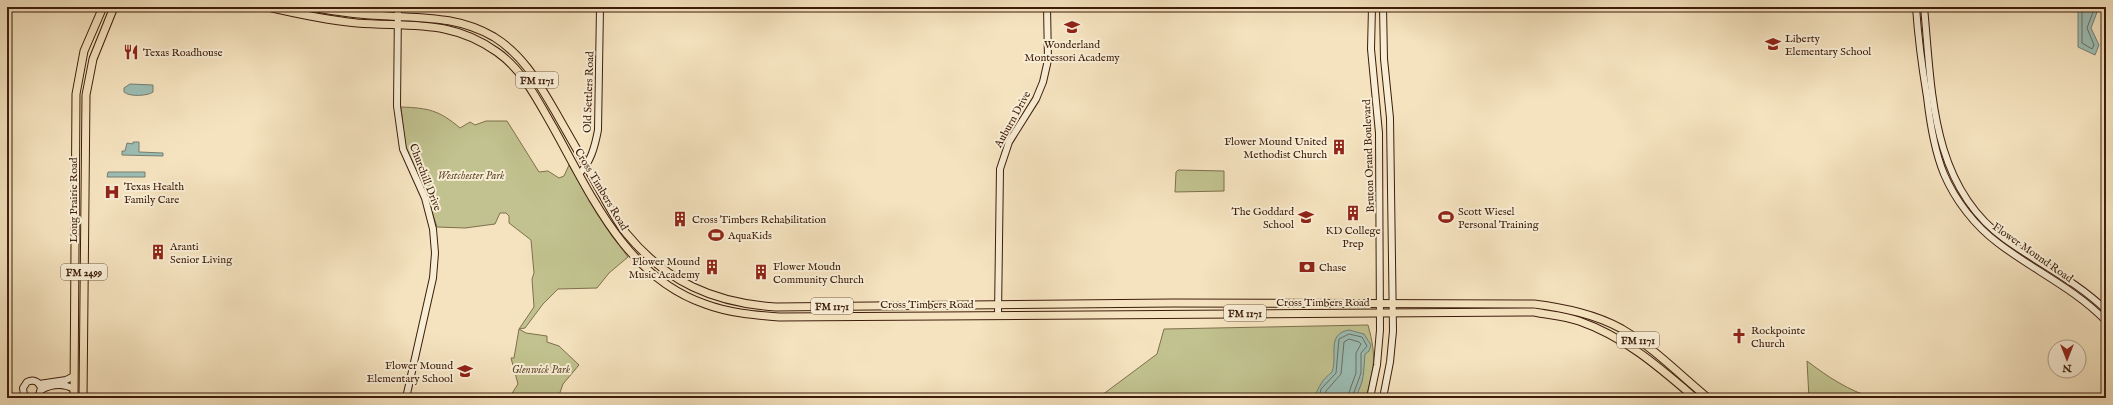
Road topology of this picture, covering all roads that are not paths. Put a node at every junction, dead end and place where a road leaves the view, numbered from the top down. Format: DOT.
graph roads {
  1 [pos="103,7"];
  2 [pos="114,7"];
  3 [pos="268,7"];
  4 [pos="311,7"];
  5 [pos="398,7"];
  6 [pos="600,7"];
  7 [pos="1047,7"];
  8 [pos="1372,7"];
  9 [pos="1383,7"];
  10 [pos="1916,7"];
  11 [pos="1924,7"];
  12 [pos="398,16"];
  13 [pos="398,25"];
  14 [pos="536,80"];
  15 [pos="529,87"];
  16 [pos="587,166"];
  17 [pos="1951,173"];
  18 [pos="579,174"];
  19 [pos="1944,175"];
  20 [pos="1380,227"];
  21 [pos="1392,227"];
  22 [pos="76,228"];
  23 [pos="84,228"];
  24 [pos="1380,304"];
  25 [pos="1392,304"];
  26 [pos="1534,304"];
  27 [pos="998,305"];
  28 [pos="2106,310"];
  29 [pos="1534,312"];
  30 [pos="1380,313"];
  31 [pos="1392,313"];
  32 [pos="998,315"];
  33 [pos="75,316"];
  34 [pos="84,316"];
  35 [pos="2106,321"];
  36 [pos="74,376"];
  37 [pos="40,387"];
  38 [pos="74,389"];
  39 [pos="29,398"];
  40 [pos="35,398"];
  41 [pos="74,398"];
  42 [pos="83,398"];
  43 [pos="406,398"];
  44 [pos="1370,398"];
  45 [pos="1383,398"];
  46 [pos="1695,398"];
  47 [pos="1708,398"];
  1 -- 22 [label="main road, Long Prairie Road / FM 2499"];
  2 -- 23 [label="main road, Long Prairie Road / FM 2499"];
  3 -- 13 [label="main road, Cross Timbers Road / FM 1171"];
  4 -- 12 [label="main road, Cross Timbers Road / FM 1171"];
  5 -- 12 [label="main road, Churchill Drive"];
  6 -- 16 [label="main road, Old Settlers Road"];
  7 -- 27 [label="main road, Auburn Drive"];
  8 -- 20 [label="main road, Bruton Orand Boulevard"];
  9 -- 21 [label="main road, Bruton Orand Boulevard"];
  10 -- 19 [label="main road, Flower Mound Road"];
  11 -- 17 [label="main road, Flower Mound Road"];
  12 -- 13 [label="main road, Churchill Drive"];
  12 -- 14 [label="main road, Cross Timbers Road / FM 1171"];
  13 -- 15 [label="main road, Cross Timbers Road / FM 1171"];
  13 -- 43 [label="main road, Churchill Drive"];
  14 -- 15 [label="main road"];
  14 -- 16 [label="main road, Cross Timbers Road / FM 1171"];
  15 -- 18 [label="main road, Cross Timbers Road / FM 1171"];
  16 -- 18 [label="main road, Old Settlers Road"];
  16 -- 27 [label="main road, Cross Timbers Road / FM 1171"];
  17 -- 19 [label="main road"];
  17 -- 28 [label="main road, Flower Mound Road"];
  18 -- 32 [label="main road, Cross Timbers Road / FM 1171"];
  19 -- 35 [label="main road, Flower Mound Road"];
  20 -- 21 [label="main road"];
  20 -- 24 [label="main road, Bruton Orand Boulevard"];
  21 -- 25 [label="main road, Bruton Orand Boulevard"];
  22 -- 23 [label="main road"];
  22 -- 33 [label="main road, Long Prairie Road / FM 2499"];
  23 -- 34 [label="main road, Long Prairie Road / FM 2499"];
  24 -- 25 [label="main road, Cross Timbers Road / FM 1171"];
  24 -- 27 [label="main road, Cross Timbers Road / FM 1171"];
  24 -- 30 [label="main road, Bruton Orand Boulevard"];
  25 -- 26 [label="main road, Cross Timbers Road / FM 1171"];
  25 -- 31 [label="main road, Bruton Orand Boulevard"];
  26 -- 29 [label="main road"];
  26 -- 47 [label="main road, Cross Timbers Road / FM 1171"];
  27 -- 32 [label="main road, Auburn Drive"];
  29 -- 31 [label="main road, Cross Timbers Road / FM 1171"];
  29 -- 46 [label="main road, Cross Timbers Road / FM 1171"];
  30 -- 31 [label="main road, Cross Timbers Road / FM 1171"];
  30 -- 32 [label="main road, Cross Timbers Road / FM 1171"];
  30 -- 44 [label="main road, Bruton Orand Boulevard"];
  31 -- 45 [label="main road, Bruton Orand Boulevard"];
  33 -- 34 [label="main road"];
  33 -- 36 [label="main road, Long Prairie Road / FM 2499"];
  34 -- 42 [label="main road, Long Prairie Road / FM 2499"];
  36 -- 37 [label="main road"];
  36 -- 38 [label="main road, Long Prairie Road / FM 2499"];
  37 -- 38 [label="main road"];
  37 -- 39 [label="main road"];
  37 -- 40 [label="main road"];
  38 -- 41 [label="main road, Long Prairie Road / FM 2499"];
}
